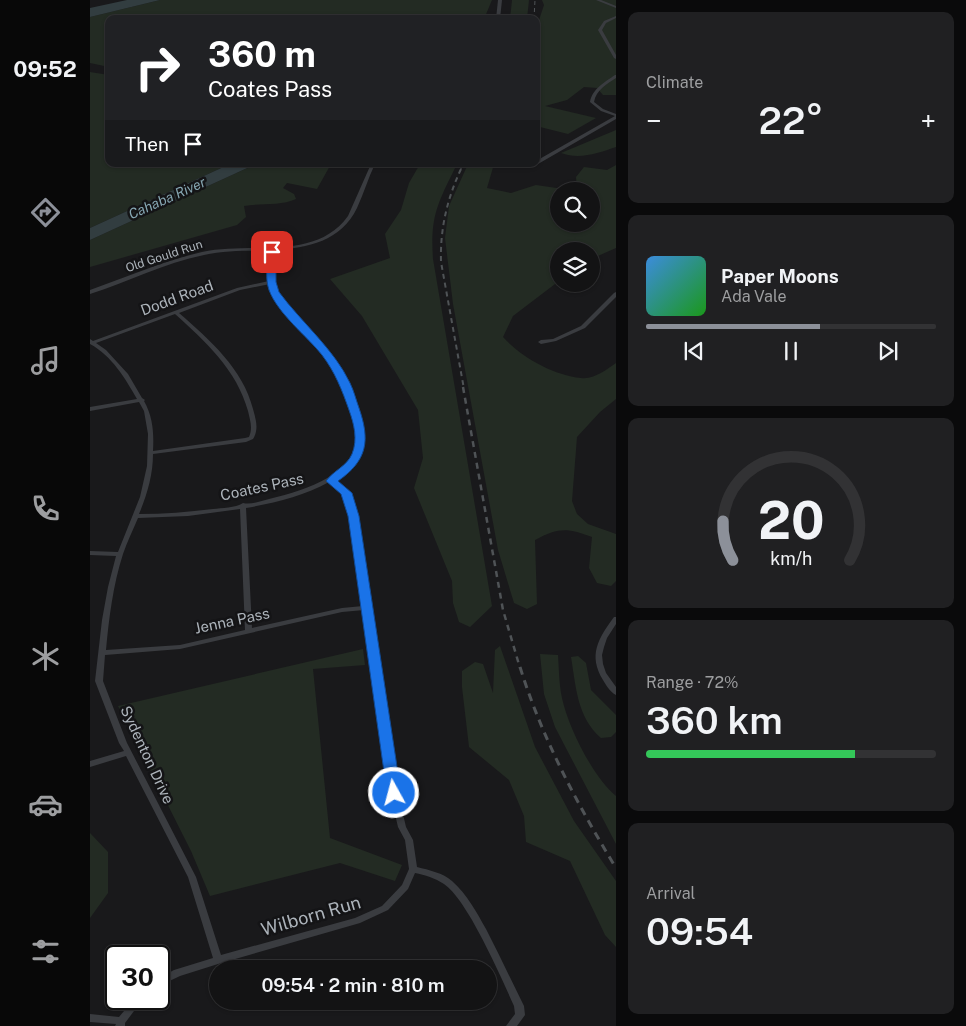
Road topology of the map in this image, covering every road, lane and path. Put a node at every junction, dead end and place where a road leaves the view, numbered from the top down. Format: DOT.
graph roads {
  1 [pos="500,0"];
  2 [pos="598,0"];
  3 [pos="616,7"];
  4 [pos="498,15"];
  5 [pos="616,17"];
  6 [pos="616,58"];
  7 [pos="616,76"];
  8 [pos="616,116"];
  9 [pos="540,162"];
  10 [pos="372,167"];
  11 [pos="272,250"];
  12 [pos="272,282"];
  13 [pos="90,292"];
  14 [pos="616,294"];
  15 [pos="175,312"];
  16 [pos="91,342"];
  17 [pos="540,342"];
  18 [pos="142,400"];
  19 [pos="90,409"];
  20 [pos="150,453"];
  21 [pos="331,481"];
  22 [pos="243,505"];
  23 [pos="135,516"];
  24 [pos="90,553"];
  25 [pos="120,554"];
  26 [pos="367,608"];
  27 [pos="616,619"];
  28 [pos="249,632"];
  29 [pos="101,654"];
  30 [pos="616,692"];
  31 [pos="128,753"];
  32 [pos="90,764"];
  33 [pos="413,869"];
  34 [pos="218,960"];
  35 [pos="209,963"];
  36 [pos="170,976"];
  37 [pos="130,1010"];
  38 [pos="90,1018"];
  39 [pos="120,1023"];
  40 [pos="511,1026"];
  1 -- 4 [label="street"];
  2 -- 3 [label="street"];
  5 -- 6 [label="street"];
  7 -- 8 [label="street"];
  8 -- 9 [label="street"];
  10 -- 11 [label="street, Old Gould Run"];
  11 -- 12 [label="street, Coates Pass"];
  11 -- 13 [label="street, Old Gould Run"];
  12 -- 15 [label="street, Dodd Road"];
  12 -- 21 [label="street, Coates Pass"];
  14 -- 17 [label="street"];
  15 -- 16 [label="street, Dodd Road"];
  15 -- 20 [label="street"];
  16 -- 18 [label="street, Sydenton Drive"];
  18 -- 19 [label="street"];
  18 -- 20 [label="street, Sydenton Drive"];
  20 -- 23 [label="street, Sydenton Drive"];
  21 -- 22 [label="street, Coates Pass"];
  21 -- 26 [label="street"];
  22 -- 23 [label="street, Coates Pass"];
  22 -- 28 [label="street"];
  23 -- 25 [label="street, Sydenton Drive"];
  24 -- 25 [label="street"];
  25 -- 29 [label="street, Sydenton Drive"];
  26 -- 28 [label="street, Jenna Pass"];
  26 -- 33 [label="street"];
  27 -- 30 [label="street"];
  28 -- 29 [label="street, Jenna Pass"];
  29 -- 31 [label="street, Sydenton Drive"];
  31 -- 32 [label="street"];
  31 -- 34 [label="street, Sydenton Drive"];
  33 -- 34 [label="street, Wilborn Run"];
  33 -- 40 [label="street"];
  35 -- 36 [label="street, Wilborn Run"];
  37 -- 39 [label="street"];
  38 -- 39 [label="street"];
}
